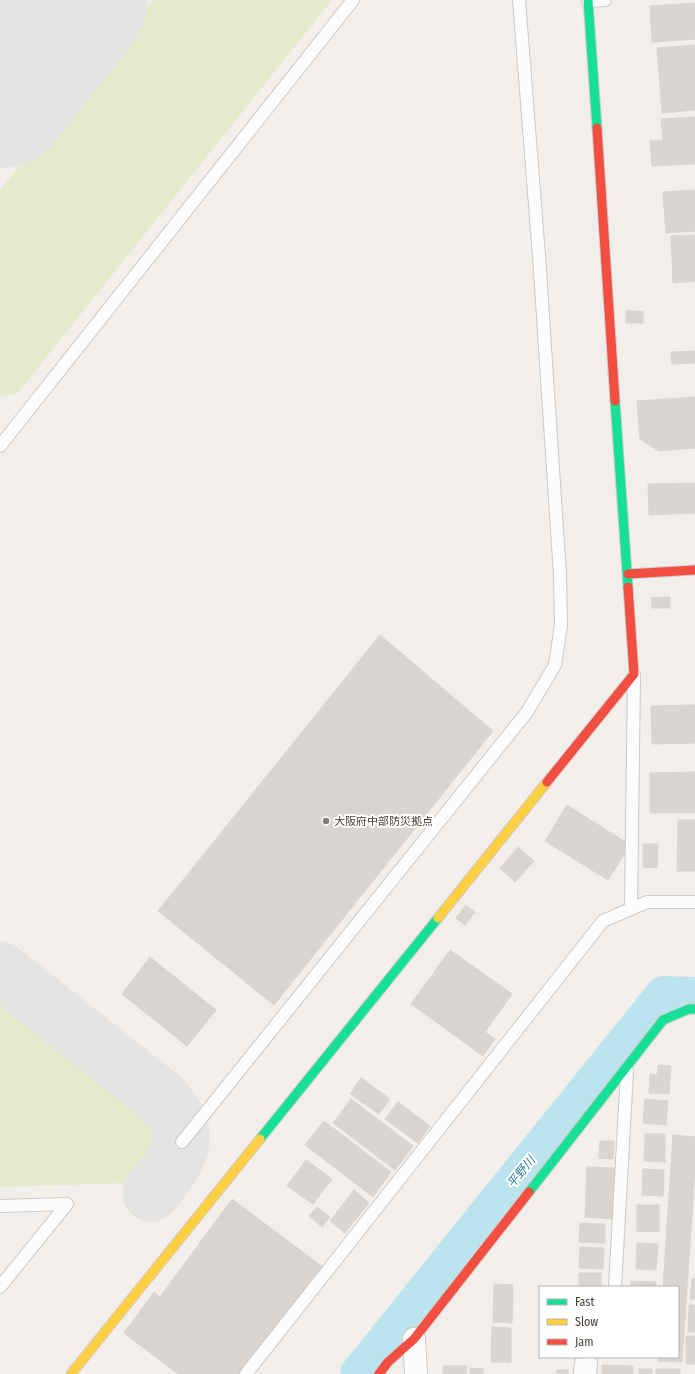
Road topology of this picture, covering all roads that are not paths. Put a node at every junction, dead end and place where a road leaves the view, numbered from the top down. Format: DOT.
graph roads {
  1 [pos="353,0"];
  2 [pos="519,0"];
  3 [pos="606,0"];
  4 [pos="588,1"];
  5 [pos="0,446"];
  6 [pos="695,570"];
  7 [pos="628,574"];
  8 [pos="634,674"];
  9 [pos="695,902"];
  10 [pos="631,908"];
  11 [pos="695,1009"];
  12 [pos="627,1066"];
  13 [pos="182,1142"];
  14 [pos="0,1206"];
  15 [pos="615,1286"];
  16 [pos="0,1287"];
  17 [pos="414,1339"];
  18 [pos="71,1374"];
  19 [pos="246,1374"];
  20 [pos="379,1374"];
  21 [pos="416,1374"];
  1 -- 5 [label="lane"];
  2 -- 13 [label="lane"];
  3 -- 4 [label="lane"];
  4 -- 7 [label="street"];
  6 -- 7 [label="street"];
  7 -- 8 [label="street"];
  8 -- 10 [label="lane"];
  8 -- 18 [label="street"];
  9 -- 10 [label="lane"];
  10 -- 19 [label="lane"];
  11 -- 12 [label="street"];
  12 -- 15 [label="lane"];
  12 -- 17 [label="street"];
  14 -- 16 [label="lane"];
  17 -- 20 [label="street"];
  17 -- 21 [label="street"];
}
